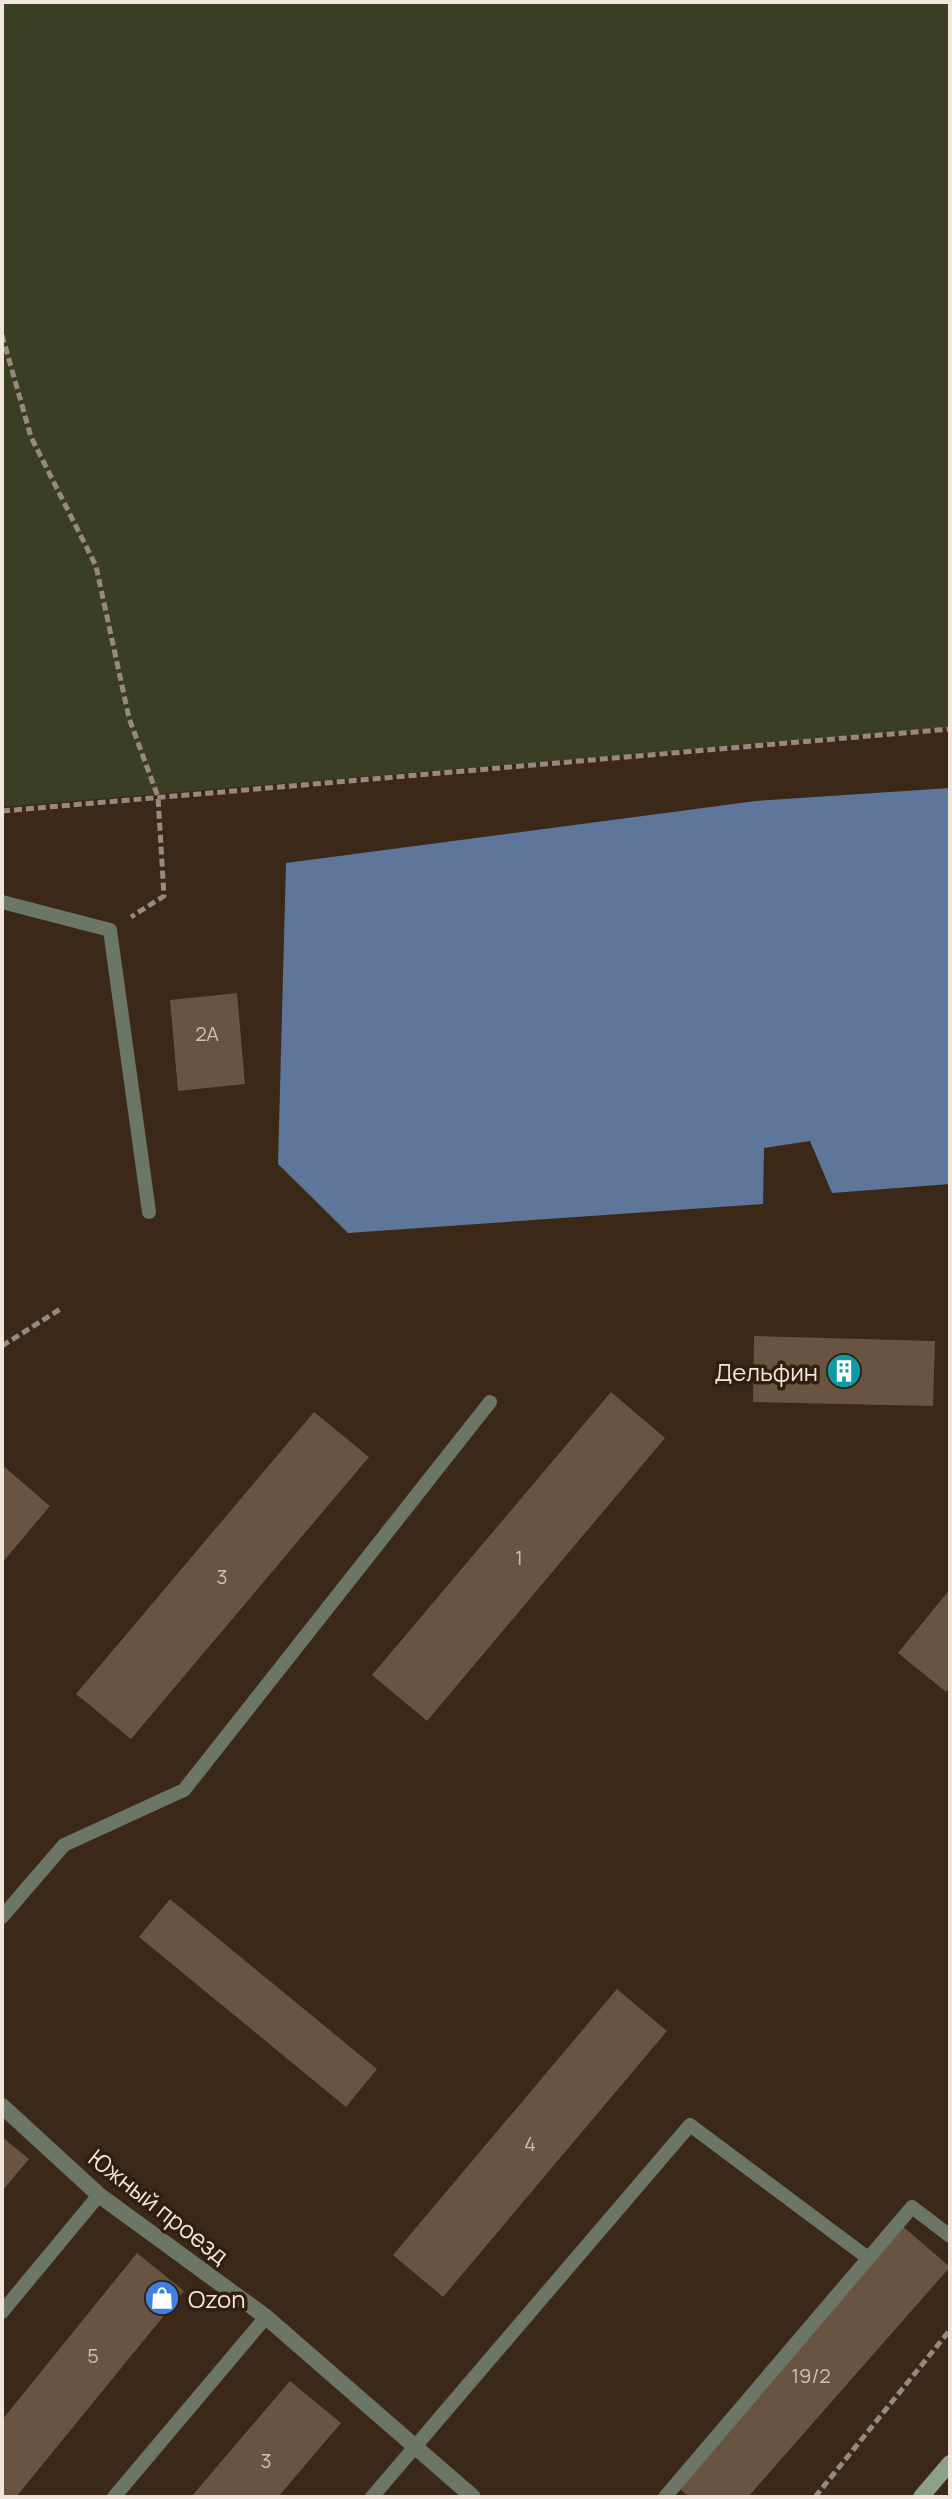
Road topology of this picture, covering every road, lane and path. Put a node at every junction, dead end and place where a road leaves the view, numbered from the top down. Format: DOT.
graph roads {
  1 [pos="2,335"];
  2 [pos="950,729"];
  3 [pos="158,797"];
  4 [pos="2,811"];
  5 [pos="2,902"];
  6 [pos="110,930"];
  7 [pos="149,1212"];
  8 [pos="62,1308"];
  9 [pos="2,1346"];
  10 [pos="490,1402"];
  11 [pos="2,1917"];
  12 [pos="2,2106"];
  13 [pos="99,2195"];
  14 [pos="950,2236"];
  15 [pos="868,2258"];
  16 [pos="2,2312"];
  17 [pos="266,2317"];
  18 [pos="950,2330"];
  19 [pos="416,2448"];
  20 [pos="950,2463"];
  21 [pos="114,2497"];
  22 [pos="372,2497"];
  23 [pos="473,2497"];
  24 [pos="665,2497"];
  25 [pos="815,2497"];
  26 [pos="921,2497"];
  1 -- 3 [label="path"];
  2 -- 3 [label="path"];
  3 -- 4 [label="path"];
  3 -- 6 [label="path"];
  5 -- 6 [label="lane"];
  6 -- 7 [label="lane"];
  8 -- 9 [label="path"];
  10 -- 11 [label="lane"];
  12 -- 13 [label="street, Южный проезд"];
  13 -- 16 [label="lane"];
  13 -- 17 [label="street, Южный проезд"];
  14 -- 15 [label="lane"];
  15 -- 19 [label="lane"];
  15 -- 24 [label="lane"];
  17 -- 19 [label="street, Южный проезд"];
  17 -- 21 [label="lane"];
  18 -- 25 [label="path"];
  19 -- 22 [label="lane"];
  19 -- 23 [label="street, Южный проезд"];
  20 -- 26 [label="street"];
}
